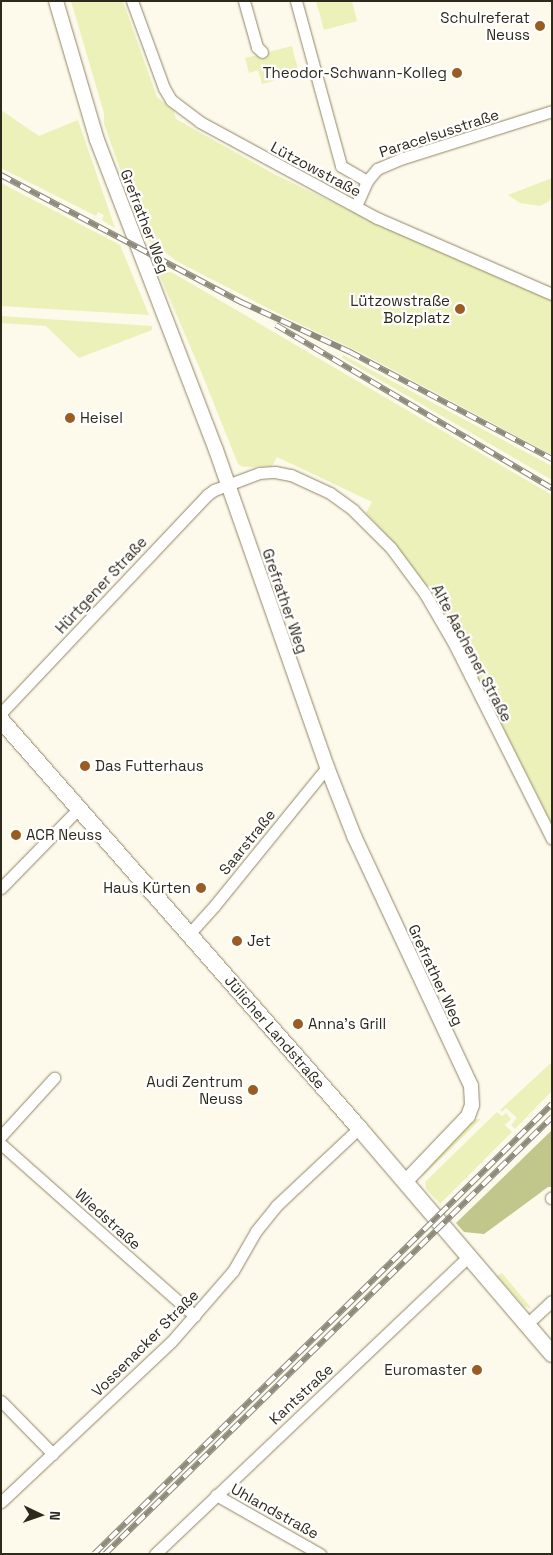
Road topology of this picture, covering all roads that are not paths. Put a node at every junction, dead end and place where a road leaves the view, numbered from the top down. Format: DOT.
graph roads {
  1 [pos="56,1"];
  2 [pos="244,1"];
  3 [pos="296,1"];
  4 [pos="134,2"];
  5 [pos="262,52"];
  6 [pos="552,111"];
  7 [pos="367,181"];
  8 [pos="356,206"];
  9 [pos="552,294"];
  10 [pos="228,484"];
  11 [pos="1,713"];
  12 [pos="1,720"];
  13 [pos="327,767"];
  14 [pos="78,809"];
  15 [pos="552,839"];
  16 [pos="1,888"];
  17 [pos="189,934"];
  18 [pos="54,1078"];
  19 [pos="359,1128"];
  20 [pos="1,1136"];
  21 [pos="1,1144"];
  22 [pos="405,1182"];
  23 [pos="468,1257"];
  24 [pos="552,1301"];
  25 [pos="195,1316"];
  26 [pos="526,1325"];
  27 [pos="552,1354"];
  28 [pos="1,1401"];
  29 [pos="53,1454"];
  30 [pos="216,1495"];
  31 [pos="1,1502"];
  32 [pos="155,1554"];
  33 [pos="320,1554"];
  1 -- 10 [label="street, Grefrather Weg"];
  2 -- 5 [label="street"];
  3 -- 7 [label="street"];
  4 -- 8 [label="street, Lützowstraße"];
  6 -- 7 [label="street, Paracelsusstraße"];
  7 -- 8 [label="street, Paracelsusstraße"];
  8 -- 9 [label="street, Lützowstraße"];
  10 -- 11 [label="street, Hürtgener Straße"];
  10 -- 13 [label="street, Grefrather Weg"];
  10 -- 15 [label="street, Alte Aachener Straße"];
  12 -- 14 [label="main road, Jülicher Landstraße"];
  13 -- 17 [label="street, Saarstraße"];
  13 -- 22 [label="street, Grefrather Weg"];
  14 -- 16 [label="street"];
  14 -- 17 [label="main road, Jülicher Landstraße"];
  17 -- 19 [label="main road, Jülicher Landstraße"];
  18 -- 20 [label="street"];
  19 -- 22 [label="main road, Jülicher Landstraße"];
  19 -- 25 [label="street, Vossenacker Straße"];
  21 -- 25 [label="street, Wiedstraße"];
  22 -- 23 [label="main road, Jülicher Landstraße"];
  23 -- 26 [label="main road, Jülicher Landstraße"];
  23 -- 30 [label="street, Kantstraße"];
  24 -- 26 [label="street"];
  25 -- 29 [label="street, Vossenacker Straße"];
  26 -- 27 [label="main road, Jülicher Landstraße"];
  28 -- 29 [label="street"];
  29 -- 31 [label="street, Vossenacker Straße"];
  30 -- 32 [label="street, Kantstraße"];
  30 -- 33 [label="street, Uhlandstraße"];
}
